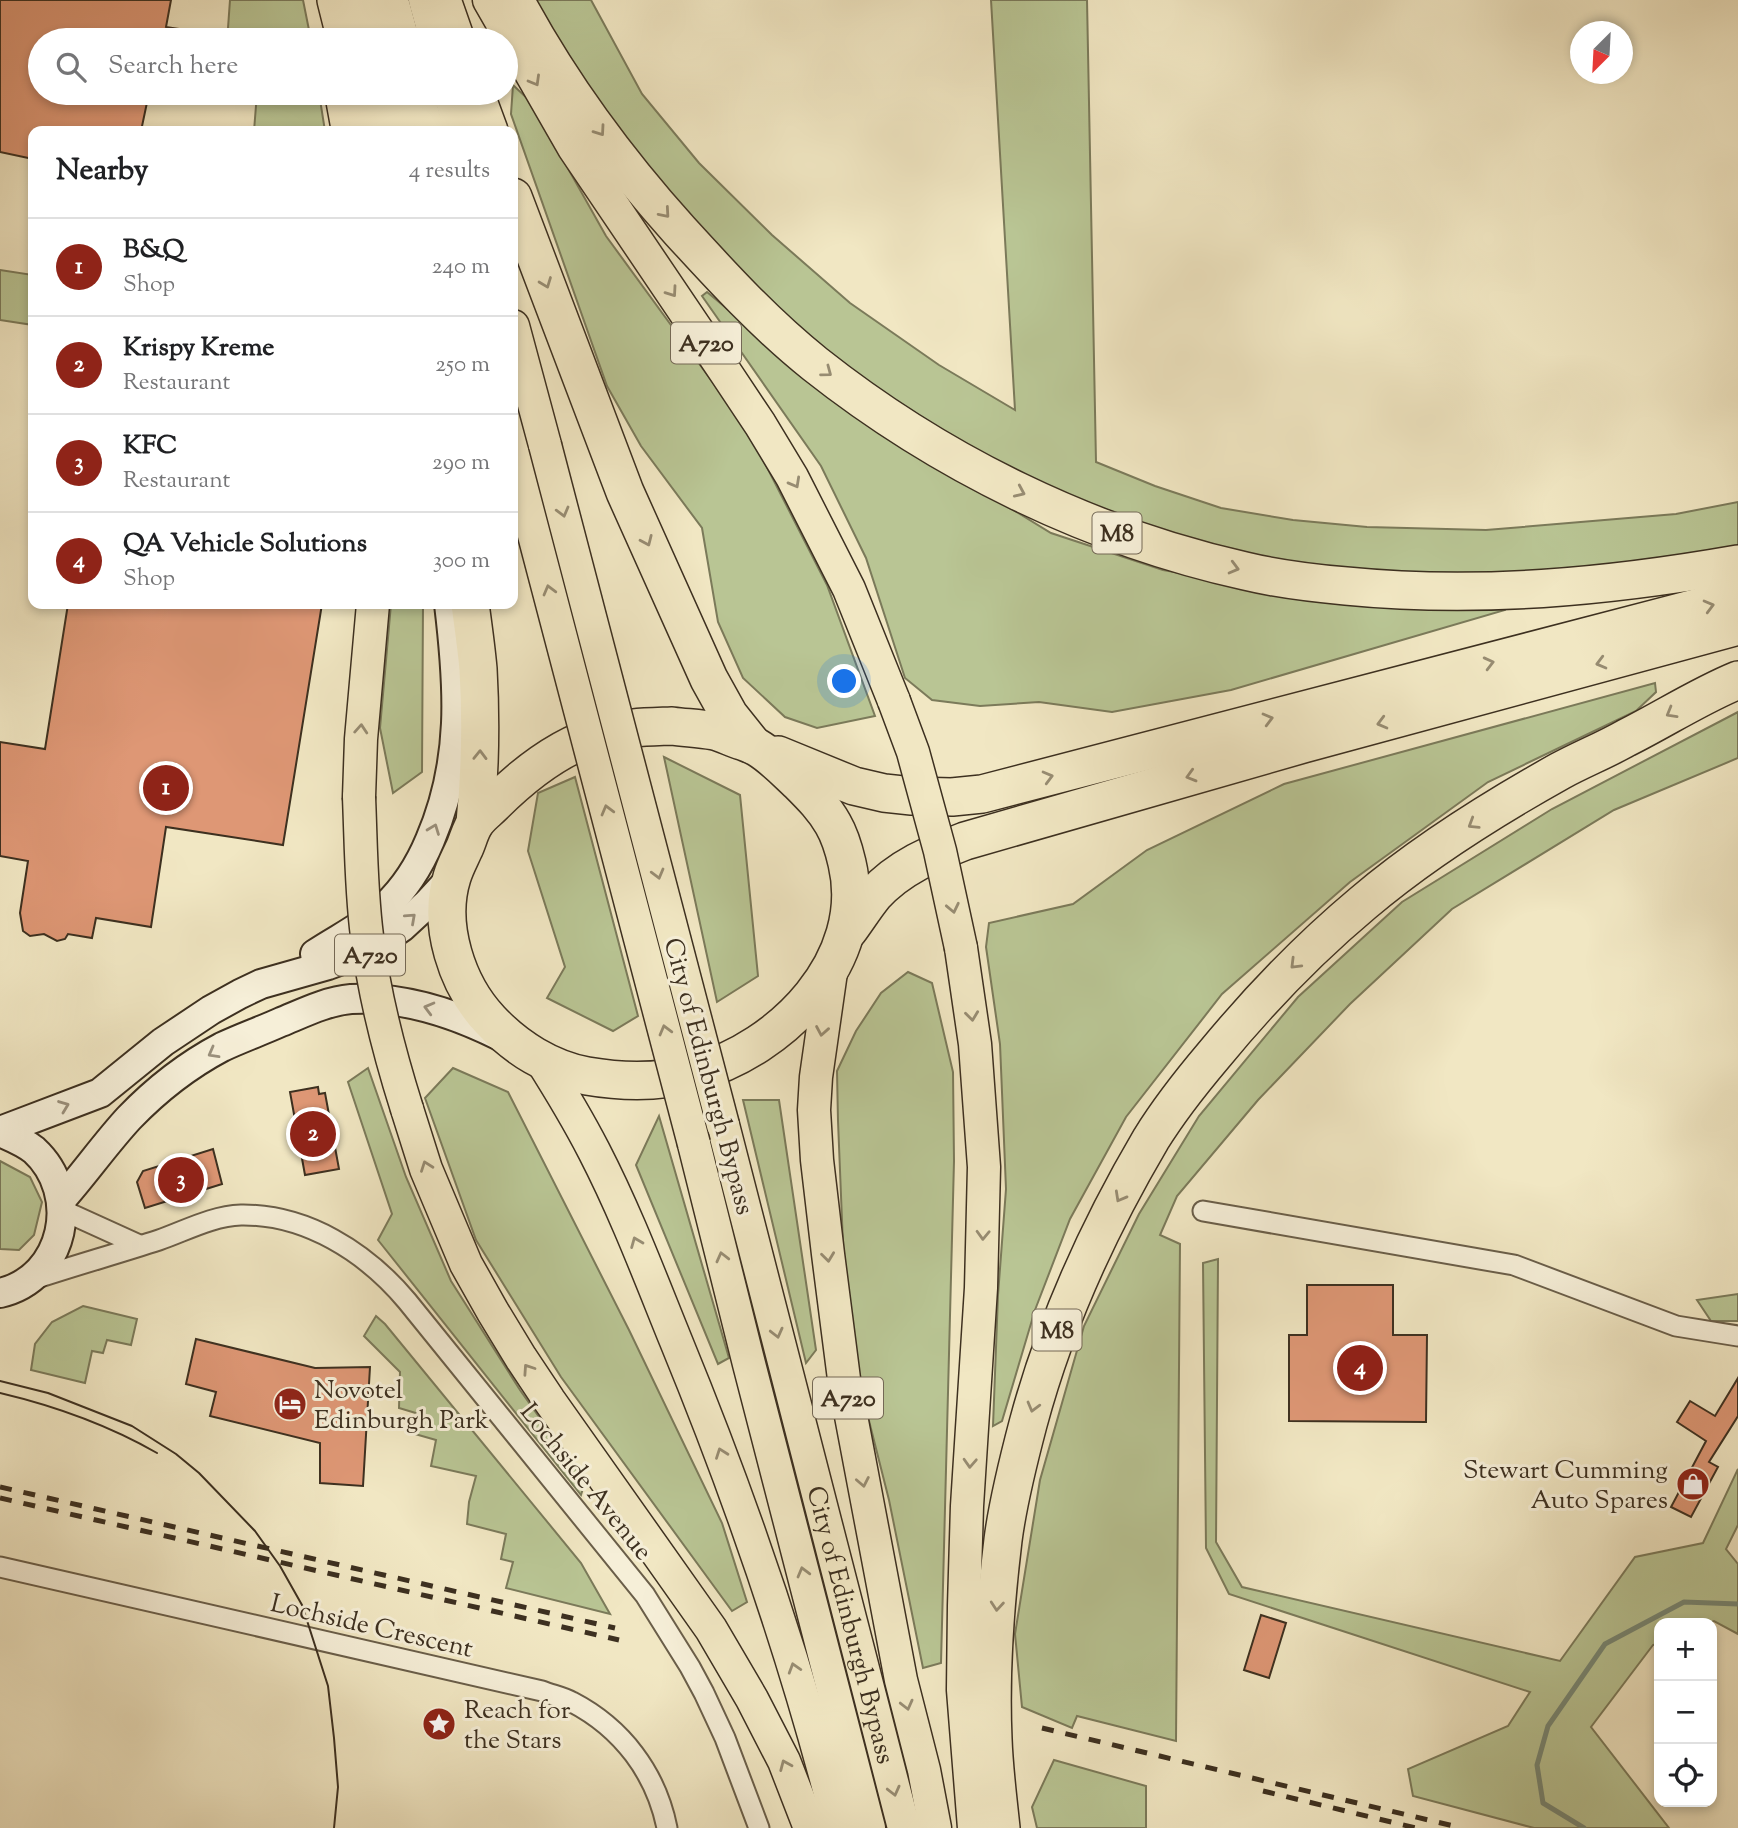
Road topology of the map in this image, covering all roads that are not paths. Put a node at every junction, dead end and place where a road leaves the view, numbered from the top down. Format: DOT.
graph roads {
  1 [pos="330,0"];
  2 [pos="336,0"];
  3 [pos="369,0"];
  4 [pos="392,0"];
  5 [pos="425,0"];
  6 [pos="442,0"];
  7 [pos="489,0"];
  8 [pos="514,0"];
  9 [pos="334,28"];
  10 [pos="343,28"];
  11 [pos="375,28"];
  12 [pos="400,28"];
  13 [pos="433,28"];
  14 [pos="452,28"];
  15 [pos="505,28"];
  16 [pos="518,50"];
  17 [pos="343,105"];
  18 [pos="363,105"];
  19 [pos="391,105"];
  20 [pos="420,105"];
  21 [pos="453,105"];
  22 [pos="479,105"];
  23 [pos="347,126"];
  24 [pos="368,126"];
  25 [pos="396,126"];
  26 [pos="427,126"];
  27 [pos="459,126"];
  28 [pos="487,126"];
  29 [pos="518,210"];
  30 [pos="518,345"];
  31 [pos="518,474"];
  32 [pos="1738,564"];
  33 [pos="1738,597"];
  34 [pos="373,609"];
  35 [pos="450,609"];
  36 [pos="471,609"];
  37 [pos="1738,626"];
  38 [pos="1738,680"];
  39 [pos="755,746"];
  40 [pos="475,823"];
  41 [pos="452,877"];
  42 [pos="839,949"];
  43 [pos="261,984"];
  44 [pos="528,1051"];
  45 [pos="0,1131"];
  46 [pos="62,1205"];
  47 [pos="1203,1211"];
  48 [pos="139,1245"];
  49 [pos="29,1280"];
  50 [pos="0,1293"];
  51 [pos="1738,1336"];
  52 [pos="0,1567"];
  53 [pos="667,1828"];
  54 [pos="759,1828"];
  55 [pos="810,1828"];
  56 [pos="839,1828"];
  57 [pos="869,1828"];
  58 [pos="904,1828"];
  59 [pos="935,1828"];
  60 [pos="974,1828"];
  61 [pos="1001,1828"];
  1 -- 9 [label="main road"];
  2 -- 10 [label="highway"];
  3 -- 11 [label="highway"];
  4 -- 12 [label="main road"];
  5 -- 13 [label="main road"];
  6 -- 14 [label="highway"];
  7 -- 15 [label="main road, A720, one-way, bridge"];
  8 -- 32 [label="highway, M8, one-way"];
  16 -- 60 [label="main road, A720, one-way, bridge"];
  17 -- 23 [label="main road"];
  18 -- 24 [label="highway"];
  19 -- 25 [label="highway"];
  20 -- 26 [label="main road"];
  21 -- 27 [label="main road"];
  22 -- 28 [label="highway"];
  29 -- 39 [label="highway, one-way"];
  30 -- 58 [label="main road, City of Edinburgh Bypass / A720, one-way, bridge"];
  57 -- 31 [label="main road, City of Edinburgh Bypass, one-way, bridge"];
  39 -- 33 [label="highway, one-way"];
  55 -- 34 [label="main road, A720, one-way, bridge"];
  43 -- 35 [label="street, one-way"];
  40 -- 36 [label="highway, one-way"];
  37 -- 42 [label="highway, one-way"];
  38 -- 61 [label="highway, M8, one-way"];
  39 -- 40 [label="highway"];
  39 -- 42 [label="highway"];
  40 -- 41 [label="highway"];
  43 -- 41 [label="street, one-way"];
  41 -- 44 [label="highway"];
  42 -- 44 [label="highway"];
  42 -- 59 [label="main road, A720, one-way"];
  45 -- 43 [label="street, one-way"];
  44 -- 46 [label="street, one-way"];
  56 -- 44 [label="main road, one-way"];
  45 -- 46 [label="street"];
  46 -- 48 [label="street"];
  46 -- 49 [label="street"];
  47 -- 51 [label="street"];
  48 -- 49 [label="street, Lochside Avenue"];
  48 -- 54 [label="street, Lochside Avenue"];
  49 -- 50 [label="street"];
  52 -- 53 [label="street, Lochside Crescent"];
}
